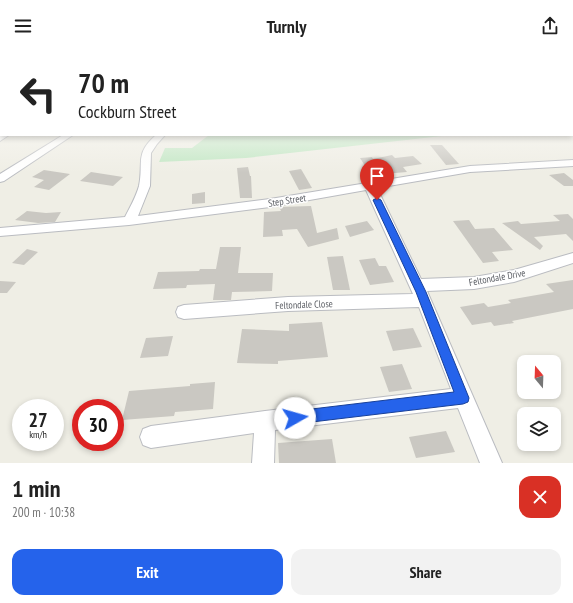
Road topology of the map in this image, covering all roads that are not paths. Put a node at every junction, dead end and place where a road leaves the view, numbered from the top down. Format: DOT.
graph roads {
  1 [pos="67,136"];
  2 [pos="160,136"];
  3 [pos="573,162"];
  4 [pos="0,179"];
  5 [pos="370,186"];
  6 [pos="129,221"];
  7 [pos="0,232"];
  8 [pos="573,258"];
  9 [pos="421,292"];
  10 [pos="184,312"];
  11 [pos="463,398"];
  12 [pos="265,421"];
  13 [pos="151,437"];
  14 [pos="263,463"];
  15 [pos="491,463"];
  1 -- 4 [label="street"];
  2 -- 6 [label="street"];
  3 -- 5 [label="street, Step Street"];
  5 -- 6 [label="street, Step Street"];
  5 -- 9 [label="street"];
  6 -- 7 [label="street, Step Street"];
  8 -- 9 [label="street, Feltondale Drive"];
  9 -- 10 [label="street, Feltondale Close"];
  9 -- 11 [label="street"];
  11 -- 12 [label="street"];
  11 -- 15 [label="street"];
  12 -- 13 [label="street"];
  12 -- 14 [label="street"];
}
